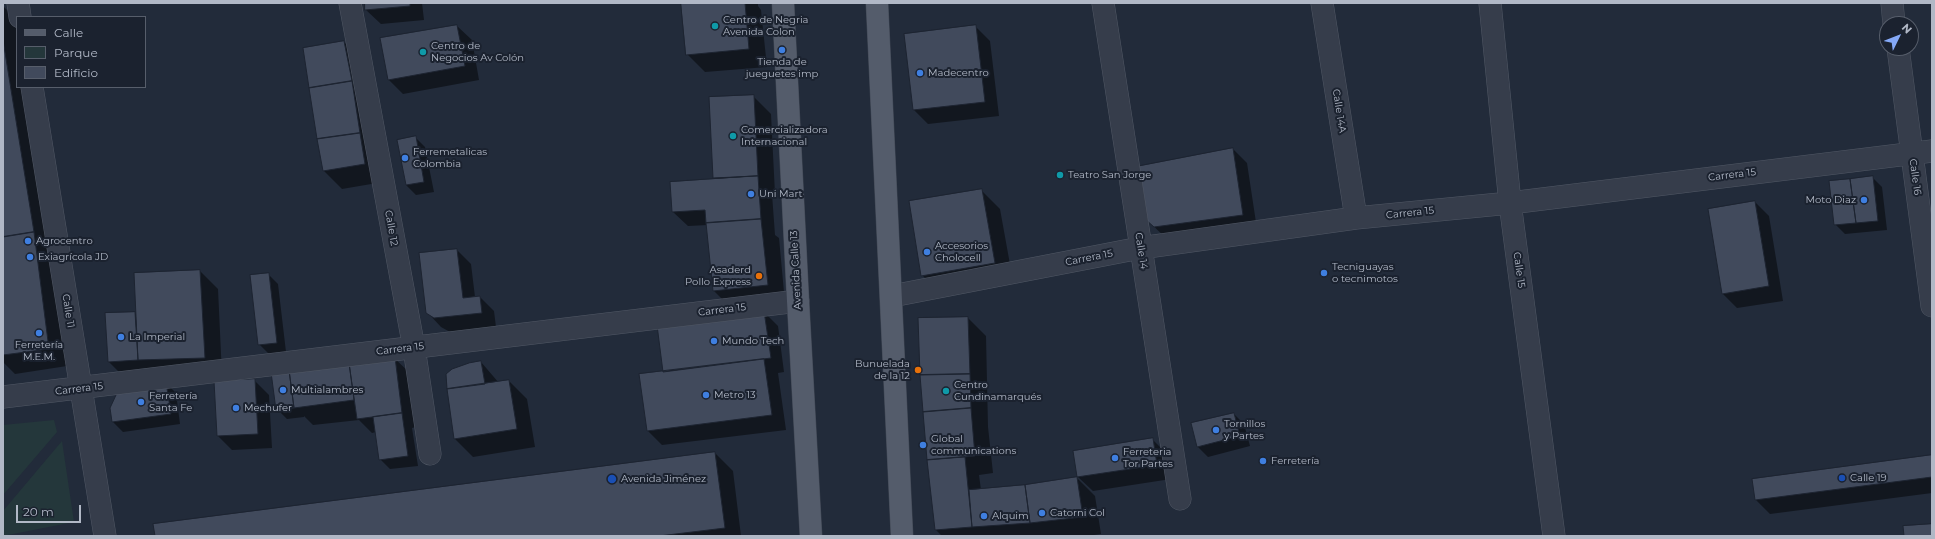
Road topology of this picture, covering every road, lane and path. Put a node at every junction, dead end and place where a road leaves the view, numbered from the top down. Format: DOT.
graph roads {
  1 [pos="18,3"];
  2 [pos="350,3"];
  3 [pos="784,3"];
  4 [pos="877,3"];
  5 [pos="1103,3"];
  6 [pos="1322,3"];
  7 [pos="1490,3"];
  8 [pos="1892,3"];
  9 [pos="20,16"];
  10 [pos="1893,16"];
  11 [pos="1900,56"];
  12 [pos="32,88"];
  13 [pos="1922,151"];
  14 [pos="1510,203"];
  15 [pos="1356,218"];
  16 [pos="1140,248"];
  17 [pos="892,296"];
  18 [pos="798,301"];
  19 [pos="1932,306"];
  20 [pos="414,348"];
  21 [pos="81,389"];
  22 [pos="3,397"];
  23 [pos="430,454"];
  24 [pos="1180,499"];
  25 [pos="105,536"];
  26 [pos="811,536"];
  27 [pos="902,536"];
  28 [pos="1554,536"];
  1 -- 9 [label="street"];
  2 -- 20 [label="street, Calle 12"];
  3 -- 18 [label="main road, Avenida Calle 13"];
  4 -- 17 [label="main road"];
  5 -- 16 [label="street, Calle 14"];
  6 -- 15 [label="street, Calle 14A"];
  7 -- 14 [label="street, Calle 15"];
  8 -- 10 [label="street"];
  11 -- 13 [label="street, Calle 16"];
  12 -- 21 [label="street, Calle 11"];
  13 -- 14 [label="street, Carrera 15"];
  13 -- 19 [label="street, Calle 16"];
  14 -- 15 [label="street, Carrera 15"];
  14 -- 28 [label="street, Calle 15"];
  15 -- 16 [label="street, Carrera 15"];
  16 -- 17 [label="street, Carrera 15"];
  16 -- 24 [label="street, Calle 14"];
  17 -- 27 [label="main road"];
  18 -- 20 [label="street, Carrera 15"];
  18 -- 26 [label="main road, Avenida Calle 13"];
  20 -- 21 [label="street, Carrera 15"];
  20 -- 23 [label="street, Calle 12"];
  21 -- 22 [label="street, Carrera 15"];
  21 -- 25 [label="street, Calle 11"];
}
